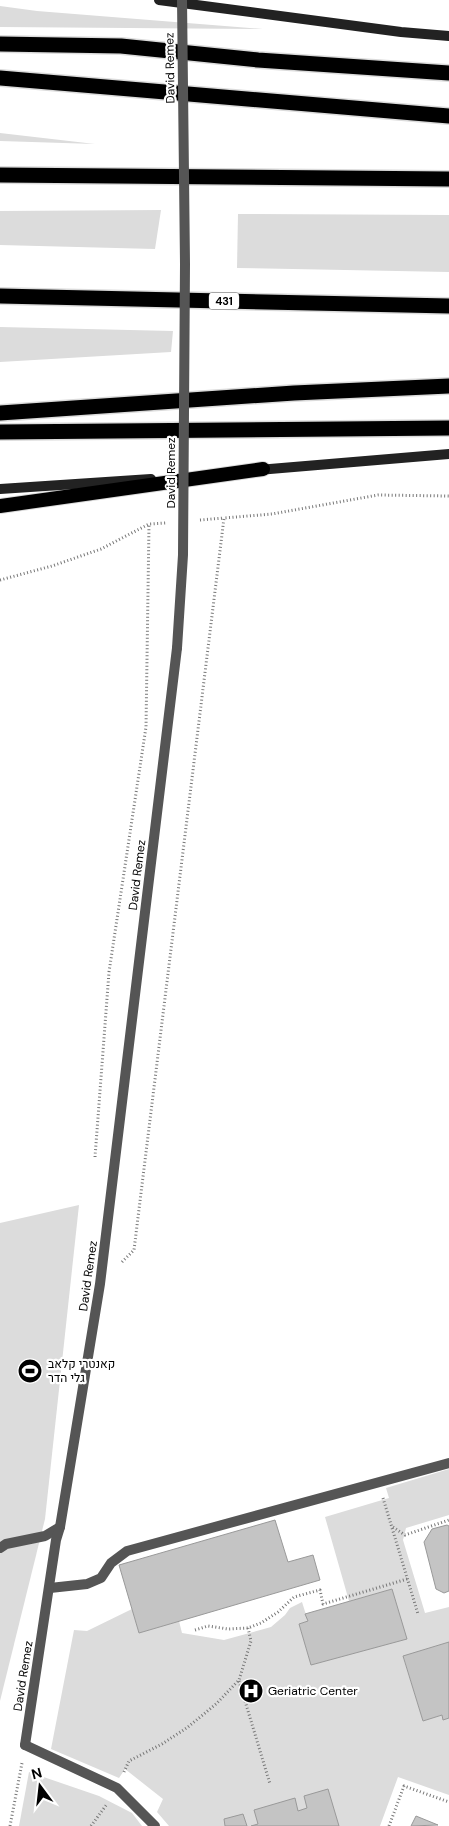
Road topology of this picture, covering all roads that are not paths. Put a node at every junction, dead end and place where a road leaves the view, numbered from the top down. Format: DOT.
graph roads {
  1 [pos="159,0"];
  2 [pos="182,0"];
  3 [pos="449,36"];
  4 [pos="0,44"];
  5 [pos="449,73"];
  6 [pos="0,78"];
  7 [pos="449,116"];
  8 [pos="0,175"];
  9 [pos="449,179"];
  10 [pos="0,296"];
  11 [pos="449,306"];
  12 [pos="449,386"];
  13 [pos="0,413"];
  14 [pos="449,428"];
  15 [pos="0,432"];
  16 [pos="449,454"];
  17 [pos="263,470"];
  18 [pos="0,489"];
  19 [pos="0,506"];
  20 [pos="449,1463"];
  21 [pos="60,1527"];
  22 [pos="0,1548"];
  23 [pos="50,1588"];
  24 [pos="155,1826"];
  1 -- 3 [label="main road"];
  2 -- 21 [label="street, David Remez, bridge"];
  4 -- 5 [label="highway"];
  6 -- 7 [label="highway"];
  8 -- 9 [label="highway"];
  10 -- 11 [label="highway, 431"];
  12 -- 13 [label="highway"];
  14 -- 15 [label="highway"];
  16 -- 17 [label="main road"];
  17 -- 18 [label="main road"];
  17 -- 19 [label="highway"];
  20 -- 23 [label="street"];
  21 -- 22 [label="street"];
  21 -- 23 [label="street, David Remez"];
  23 -- 24 [label="street, David Remez"];
}
